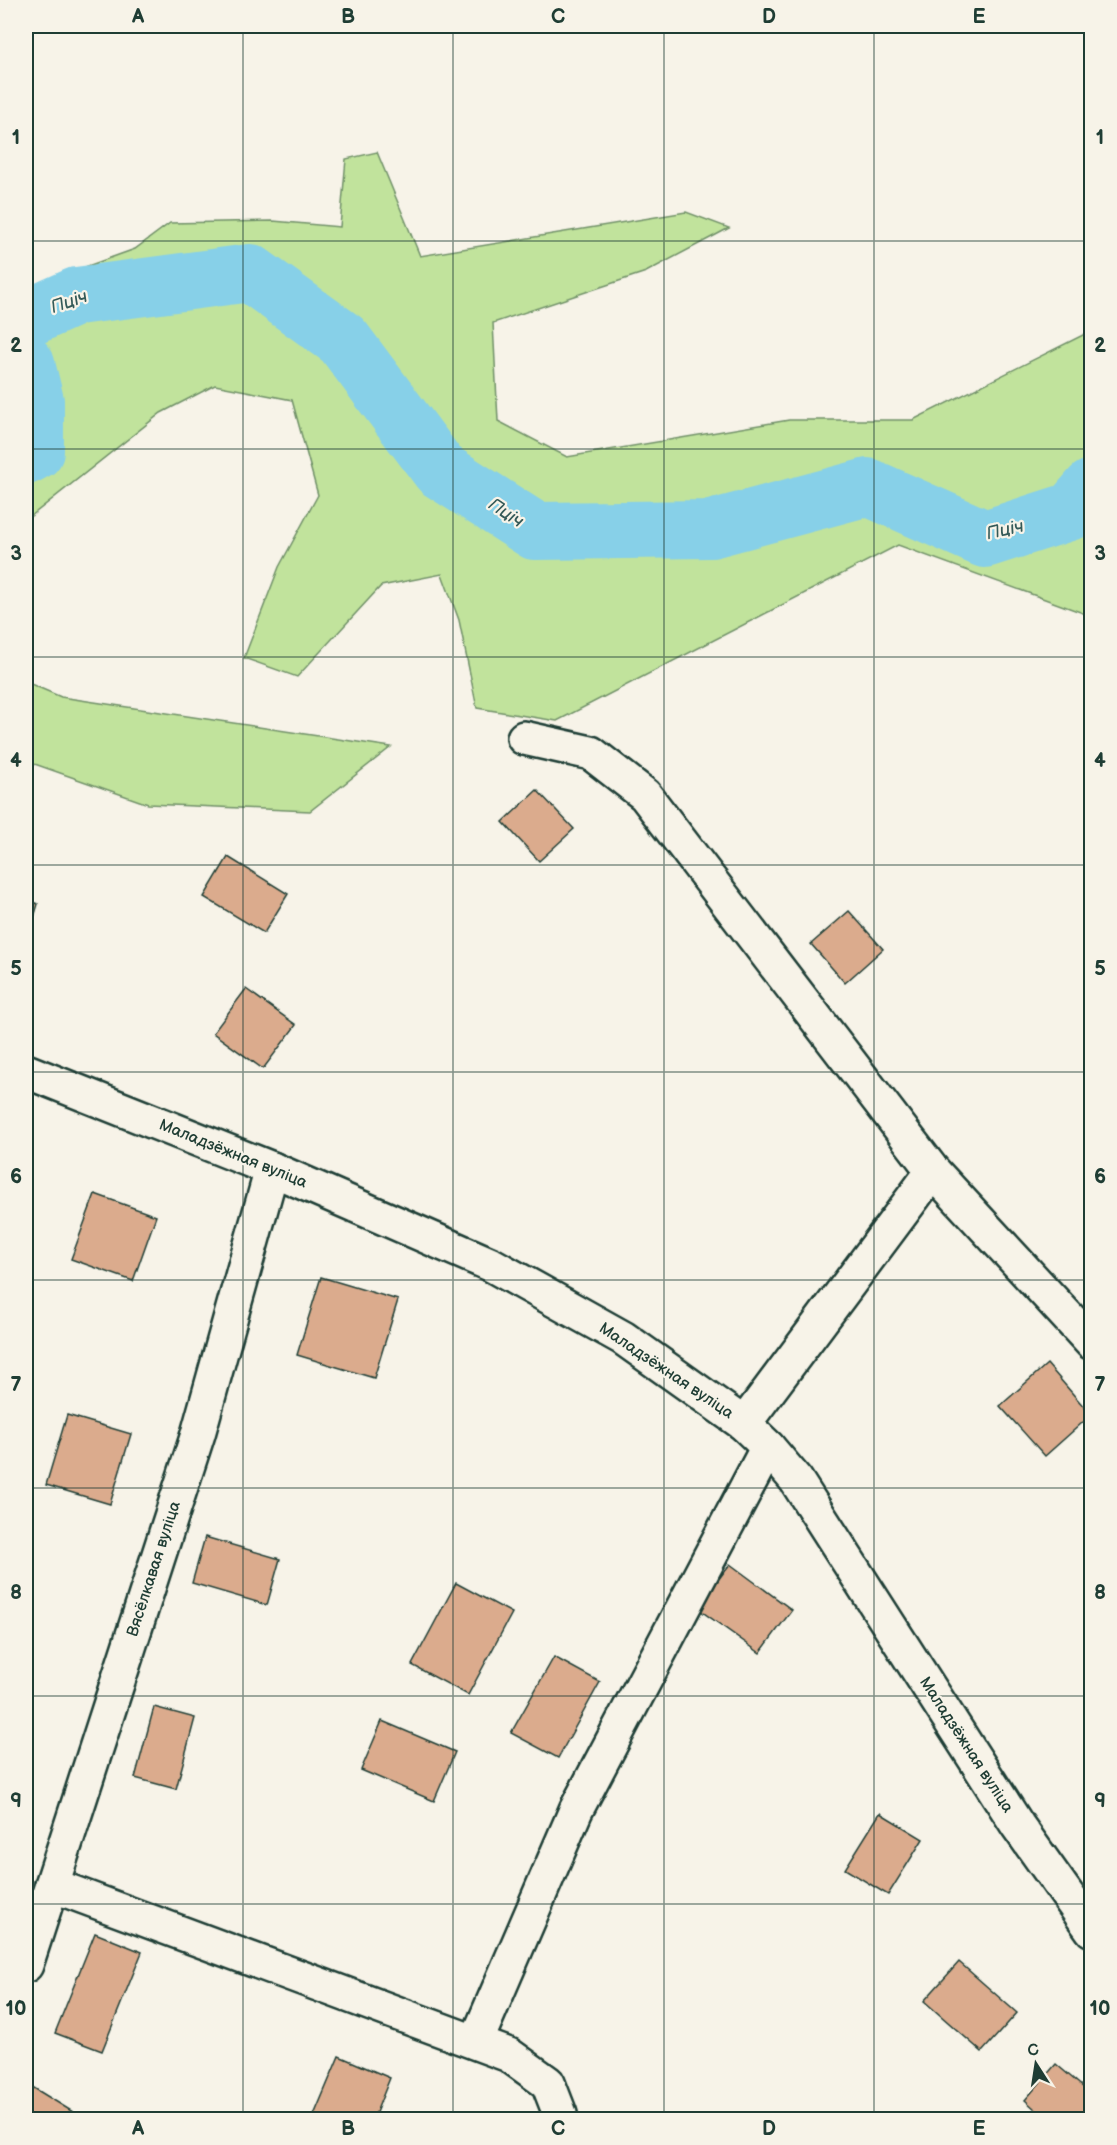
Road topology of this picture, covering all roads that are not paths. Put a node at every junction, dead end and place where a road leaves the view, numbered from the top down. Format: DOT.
graph roads {
  1 [pos="524,738"];
  2 [pos="26,1071"];
  3 [pos="272,1169"];
  4 [pos="933,1171"];
  5 [pos="1092,1343"];
  6 [pos="744,1424"];
  7 [pos="768,1447"];
  8 [pos="51,1886"];
  9 [pos="1092,1930"];
  10 [pos="26,1965"];
  11 [pos="476,2042"];
  12 [pos="558,2120"];
  1 -- 4 [label="street"];
  2 -- 3 [label="street, Маладзёжная вуліца"];
  3 -- 6 [label="street, Маладзёжная вуліца"];
  3 -- 8 [label="street, Вясёлкавая вуліца"];
  4 -- 5 [label="street"];
  4 -- 6 [label="street"];
  6 -- 7 [label="street, Маладзёжная вуліца"];
  7 -- 9 [label="street, Маладзёжная вуліца"];
  7 -- 11 [label="street"];
  8 -- 10 [label="street, Вясёлкавая вуліца"];
  8 -- 11 [label="street"];
  11 -- 12 [label="street"];
}
